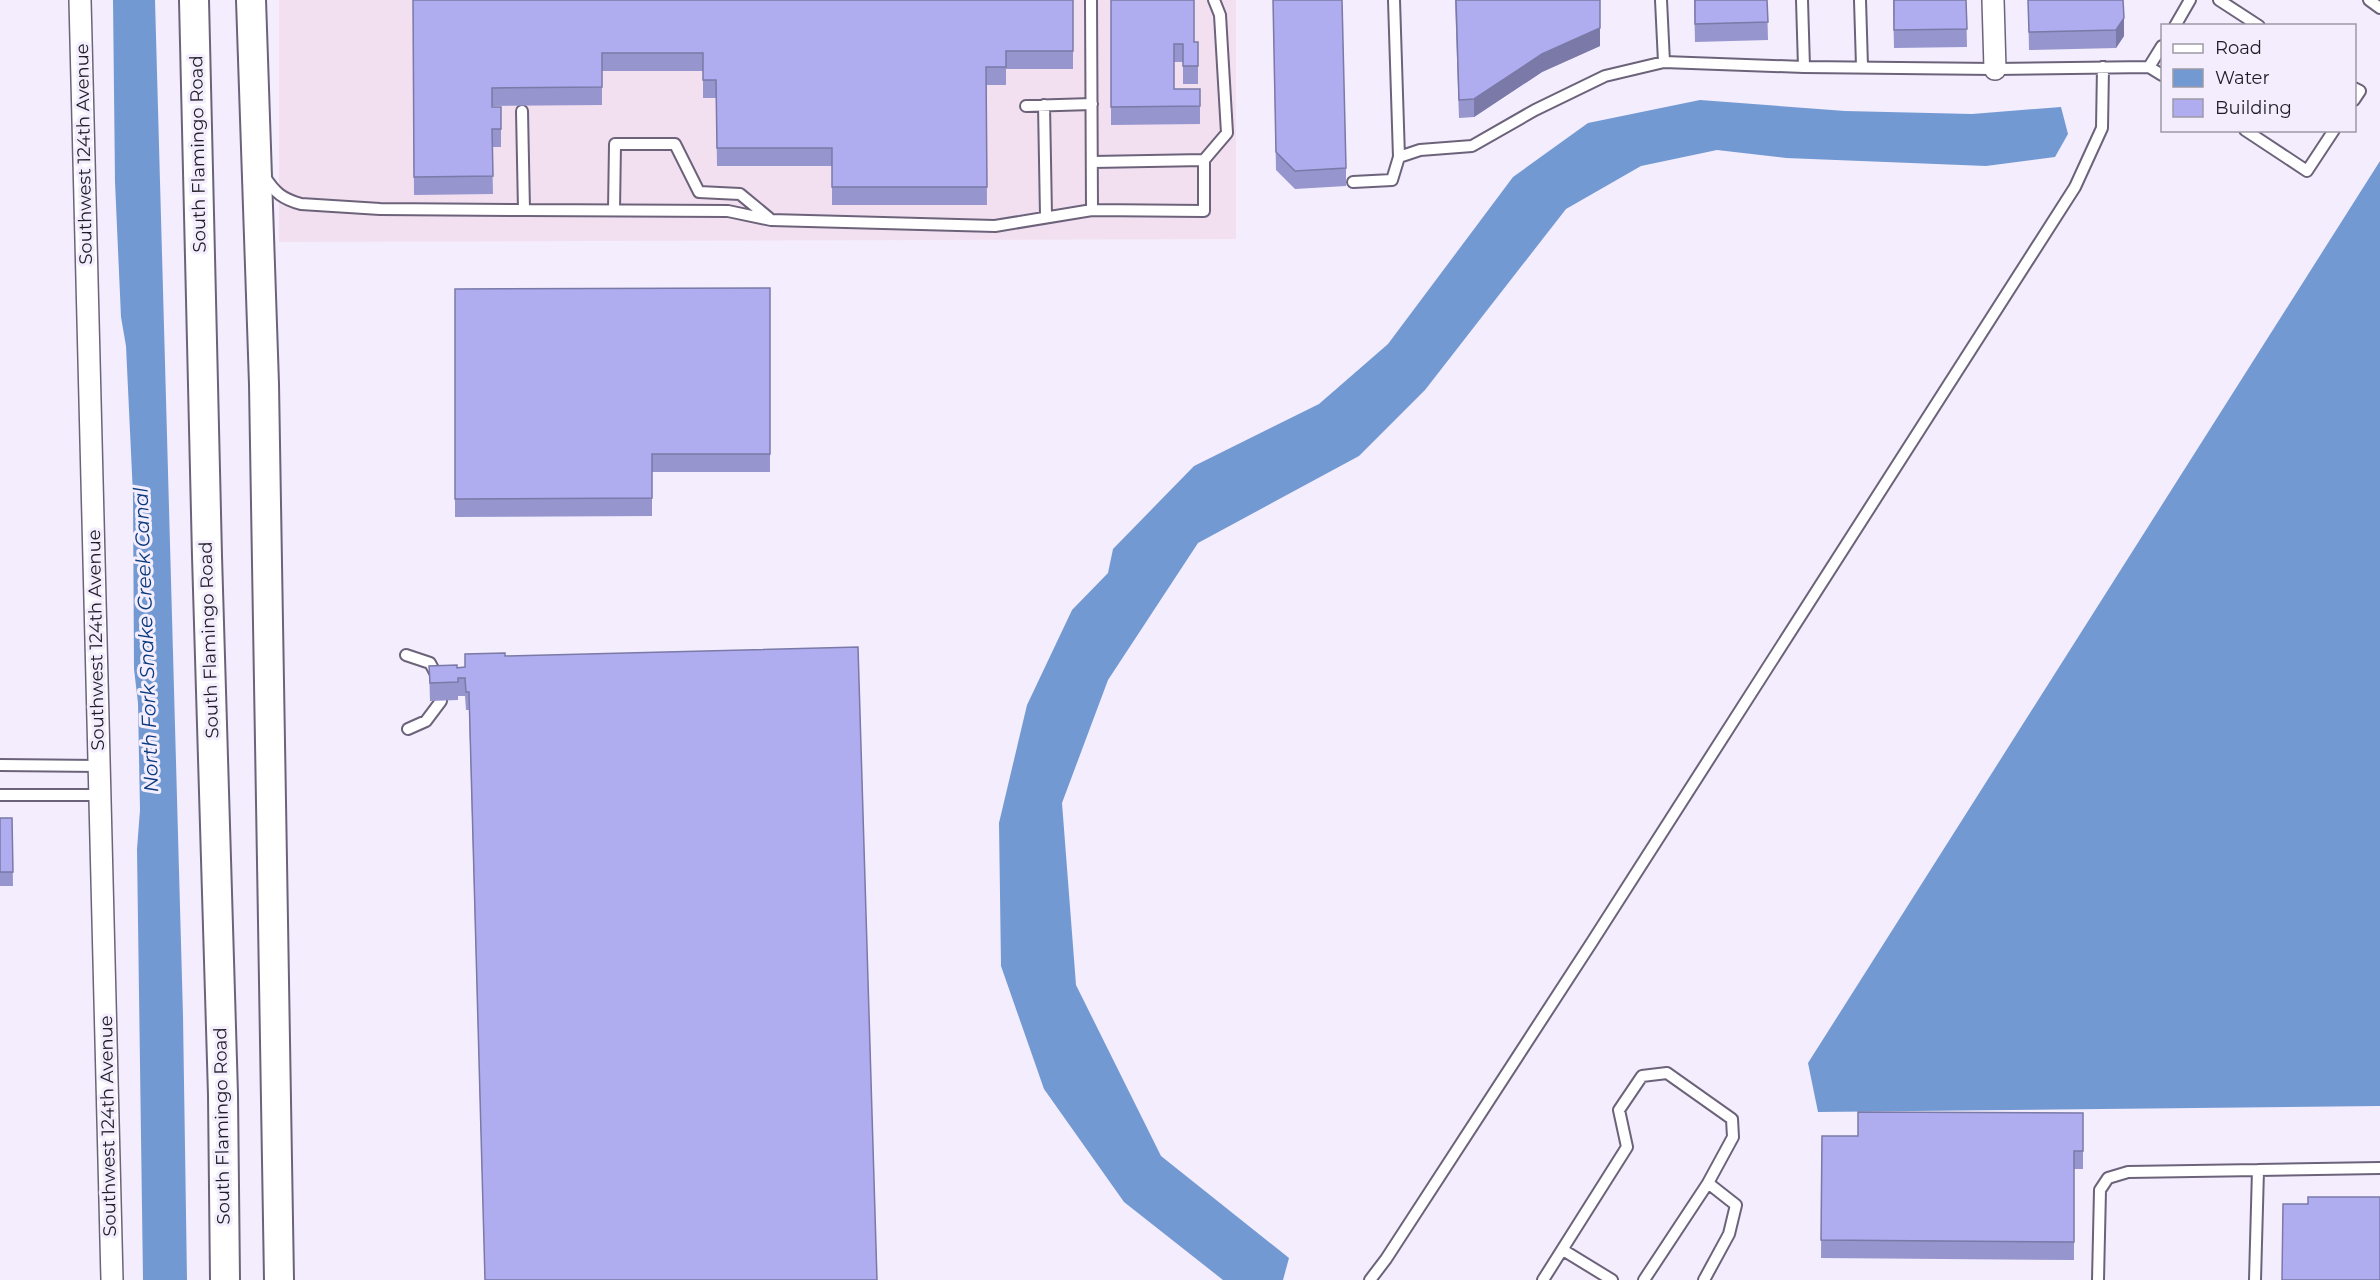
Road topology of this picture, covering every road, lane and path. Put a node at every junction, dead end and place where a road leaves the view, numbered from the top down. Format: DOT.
graph roads {
  1 [pos="80,0"];
  2 [pos="194,0"];
  3 [pos="251,0"];
  4 [pos="1091,0"];
  5 [pos="1214,0"];
  6 [pos="1394,0"];
  7 [pos="1661,0"];
  8 [pos="1802,0"];
  9 [pos="1860,0"];
  10 [pos="1993,0"];
  11 [pos="2190,0"];
  12 [pos="2219,0"];
  13 [pos="2369,0"];
  14 [pos="2380,8"];
  15 [pos="2176,24"];
  16 [pos="2256,24"];
  17 [pos="2161,49"];
  18 [pos="1664,62"];
  19 [pos="1862,66"];
  20 [pos="1804,67"];
  21 [pos="2103,67"];
  22 [pos="2150,67"];
  23 [pos="1995,69"];
  24 [pos="2161,74"];
  25 [pos="1092,104"];
  26 [pos="1044,105"];
  27 [pos="1026,106"];
  28 [pos="522,111"];
  29 [pos="2249,132"];
  30 [pos="2333,132"];
  31 [pos="1400,157"];
  32 [pos="1204,160"];
  33 [pos="1093,162"];
  34 [pos="257,165"];
  35 [pos="1353,182"];
  36 [pos="524,210"];
  37 [pos="614,210"];
  38 [pos="1092,210"];
  39 [pos="1046,216"];
  40 [pos="771,220"];
  41 [pos="406,655"];
  42 [pos="442,684"];
  43 [pos="441,701"];
  44 [pos="408,729"];
  45 [pos="0,765"];
  46 [pos="99,766"];
  47 [pos="0,795"];
  48 [pos="100,795"];
  49 [pos="2380,1168"];
  50 [pos="2258,1170"];
  51 [pos="1708,1183"];
  52 [pos="1563,1250"];
  53 [pos="112,1280"];
  54 [pos="225,1280"];
  55 [pos="279,1280"];
  56 [pos="1370,1280"];
  57 [pos="1542,1280"];
  58 [pos="1611,1280"];
  59 [pos="1644,1280"];
  60 [pos="1704,1280"];
  61 [pos="2098,1280"];
  62 [pos="2254,1280"];
  1 -- 46 [label="street, Southwest 124th Avenue"];
  2 -- 54 [label="main road, South Flamingo Road"];
  3 -- 34 [label="main road"];
  4 -- 25 [label="lane"];
  5 -- 32 [label="lane"];
  6 -- 31 [label="lane"];
  7 -- 18 [label="lane"];
  8 -- 20 [label="lane"];
  9 -- 19 [label="lane"];
  10 -- 23 [label="street"];
  11 -- 15 [label="lane"];
  12 -- 16 [label="lane"];
  13 -- 14 [label="lane"];
  17 -- 22 [label="lane"];
  18 -- 20 [label="lane"];
  18 -- 31 [label="lane"];
  19 -- 20 [label="lane"];
  19 -- 23 [label="lane"];
  21 -- 22 [label="lane"];
  21 -- 23 [label="lane"];
  21 -- 56 [label="lane"];
  22 -- 24 [label="lane"];
  25 -- 26 [label="lane"];
  25 -- 33 [label="lane"];
  26 -- 27 [label="lane"];
  26 -- 39 [label="lane"];
  28 -- 36 [label="lane"];
  29 -- 30 [label="lane"];
  31 -- 35 [label="lane"];
  32 -- 33 [label="lane"];
  32 -- 38 [label="lane"];
  33 -- 38 [label="lane"];
  34 -- 36 [label="lane"];
  34 -- 55 [label="main road"];
  36 -- 37 [label="lane"];
  37 -- 40 [label="lane"];
  37 -- 40 [label="lane"];
  38 -- 39 [label="lane"];
  39 -- 40 [label="lane"];
  41 -- 42 [label="lane"];
  43 -- 44 [label="lane"];
  45 -- 46 [label="lane"];
  46 -- 48 [label="street, Southwest 124th Avenue"];
  47 -- 48 [label="lane"];
  48 -- 53 [label="street, Southwest 124th Avenue"];
  49 -- 50 [label="lane"];
  50 -- 61 [label="lane"];
  50 -- 62 [label="lane"];
  51 -- 52 [label="lane"];
  51 -- 59 [label="lane"];
  51 -- 60 [label="lane"];
  52 -- 57 [label="lane"];
  52 -- 58 [label="lane"];
}
